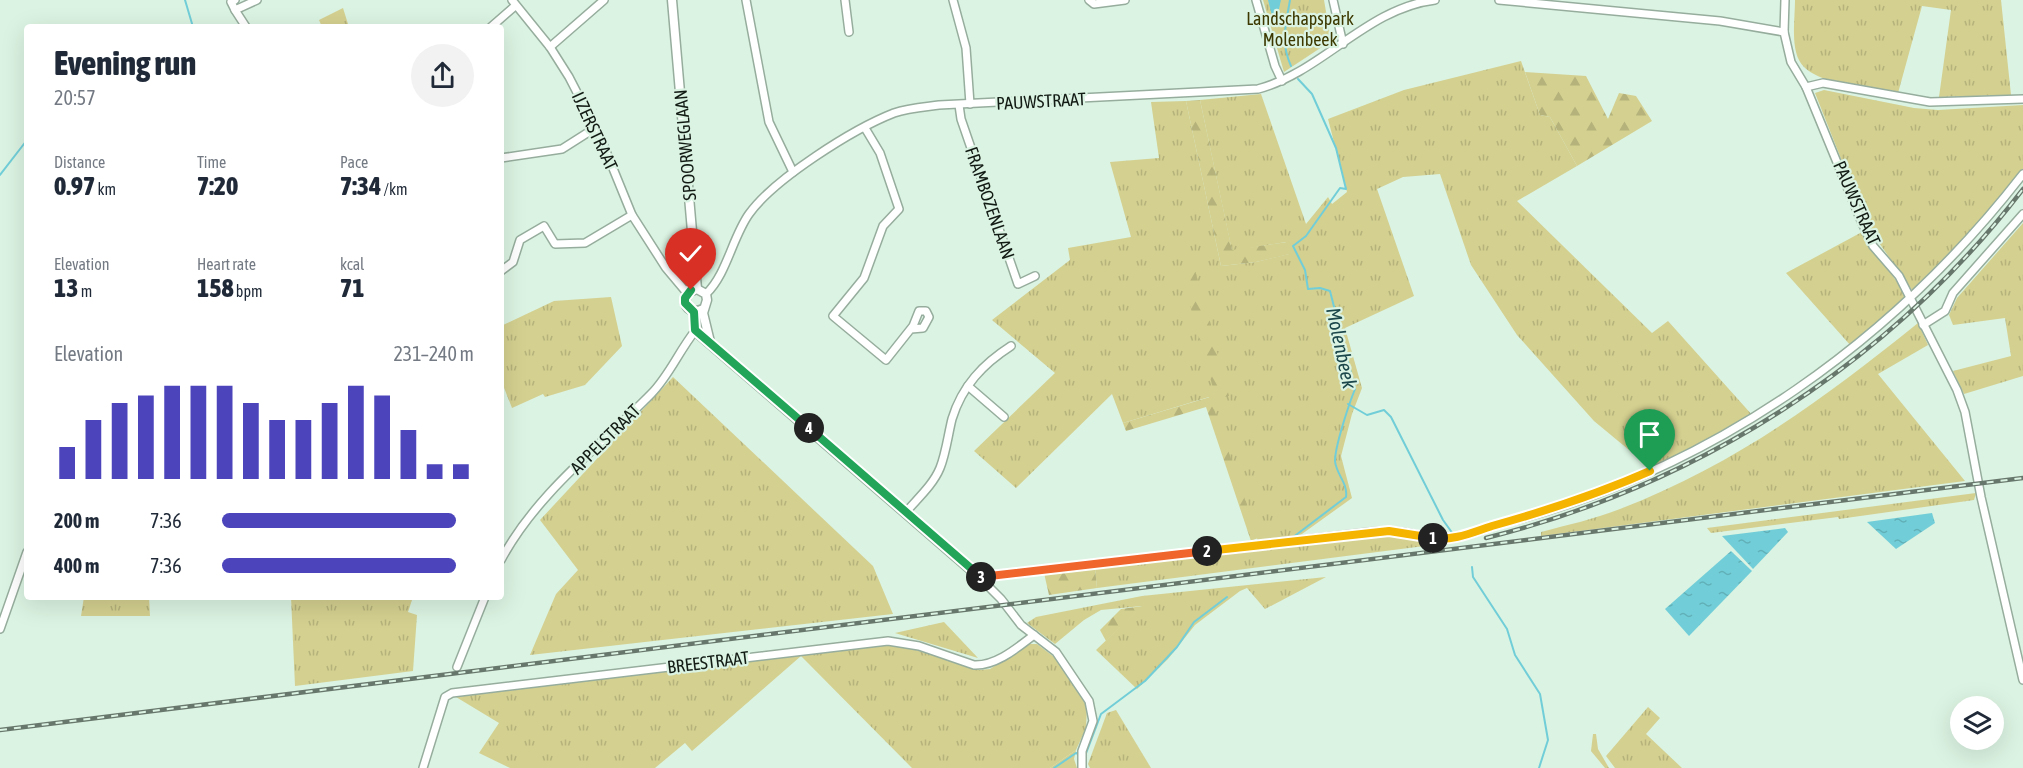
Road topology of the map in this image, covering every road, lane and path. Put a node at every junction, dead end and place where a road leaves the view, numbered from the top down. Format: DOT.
graph roads {
  1 [pos="235,0"];
  2 [pos="255,0"];
  3 [pos="604,0"];
  4 [pos="672,0"];
  5 [pos="746,0"];
  6 [pos="845,0"];
  7 [pos="953,0"];
  8 [pos="1089,0"];
  9 [pos="1125,0"];
  10 [pos="1256,0"];
  11 [pos="1333,0"];
  12 [pos="1435,0"];
  13 [pos="1498,0"];
  14 [pos="1785,0"];
  15 [pos="1546,2"];
  16 [pos="514,3"];
  17 [pos="235,10"];
  18 [pos="244,24"];
  19 [pos="494,24"];
  20 [pos="849,32"];
  21 [pos="1784,32"];
  22 [pos="1343,44"];
  23 [pos="550,47"];
  24 [pos="1281,81"];
  25 [pos="1806,87"];
  26 [pos="2023,99"];
  27 [pos="970,104"];
  28 [pos="959,105"];
  29 [pos="595,128"];
  30 [pos="865,128"];
  31 [pos="504,158"];
  32 [pos="793,172"];
  33 [pos="2023,174"];
  34 [pos="2023,214"];
  35 [pos="632,215"];
  36 [pos="504,269"];
  37 [pos="1035,276"];
  38 [pos="697,289"];
  39 [pos="687,293"];
  40 [pos="706,294"];
  41 [pos="1911,298"];
  42 [pos="699,310"];
  43 [pos="1923,326"];
  44 [pos="911,329"];
  45 [pos="695,330"];
  46 [pos="710,343"];
  47 [pos="1011,346"];
  48 [pos="968,386"];
  49 [pos="1004,417"];
  50 [pos="906,512"];
  51 [pos="504,556"];
  52 [pos="24,561"];
  53 [pos="979,577"];
  54 [pos="484,600"];
  55 [pos="0,629"];
  56 [pos="1034,635"];
  57 [pos="457,667"];
  58 [pos="2023,680"];
  59 [pos="423,768"];
  60 [pos="1082,768"];
  1 -- 17 [label="street"];
  2 -- 17 [label="street"];
  3 -- 23 [label="street"];
  4 -- 38 [label="street, SPOORWEGLAAN"];
  5 -- 32 [label="street"];
  6 -- 20 [label="street"];
  7 -- 27 [label="street"];
  8 -- 9 [label="street"];
  10 -- 24 [label="street"];
  11 -- 22 [label="street"];
  12 -- 22 [label="street, PAUWSTRAAT"];
  13 -- 15 [label="street"];
  14 -- 21 [label="street, PAUWSTRAAT"];
  15 -- 21 [label="street"];
  16 -- 19 [label="street"];
  16 -- 23 [label="street, IJZERSTRAAT"];
  17 -- 18 [label="street"];
  21 -- 25 [label="street, PAUWSTRAAT"];
  22 -- 24 [label="street, PAUWSTRAAT"];
  23 -- 29 [label="street, IJZERSTRAAT"];
  24 -- 27 [label="street, PAUWSTRAAT"];
  25 -- 26 [label="street"];
  25 -- 41 [label="street, PAUWSTRAAT"];
  27 -- 28 [label="street, PAUWSTRAAT"];
  28 -- 30 [label="street, PAUWSTRAAT"];
  28 -- 37 [label="street, FRAMBOZENLAAN"];
  29 -- 31 [label="street"];
  29 -- 35 [label="street, IJZERSTRAAT"];
  30 -- 32 [label="street, PAUWSTRAAT"];
  30 -- 44 [label="street"];
  32 -- 40 [label="street, PAUWSTRAAT"];
  33 -- 41 [label="street"];
  34 -- 43 [label="street"];
  35 -- 36 [label="street"];
  35 -- 39 [label="street, IJZERSTRAAT"];
  38 -- 39 [label="street"];
  38 -- 40 [label="street"];
  39 -- 42 [label="street"];
  40 -- 42 [label="street"];
  41 -- 43 [label="street, PAUWSTRAAT"];
  41 -- 53 [label="street"];
  42 -- 45 [label="street"];
  42 -- 46 [label="street"];
  43 -- 58 [label="street, PAUWSTRAAT"];
  45 -- 46 [label="street"];
  45 -- 51 [label="street, APPELSTRAAT"];
  46 -- 50 [label="street"];
  47 -- 48 [label="street"];
  48 -- 49 [label="street"];
  48 -- 50 [label="street"];
  50 -- 53 [label="street"];
  52 -- 55 [label="street"];
  53 -- 56 [label="street"];
  54 -- 57 [label="street"];
  56 -- 59 [label="street, BREESTRAAT"];
  56 -- 60 [label="street"];
}
